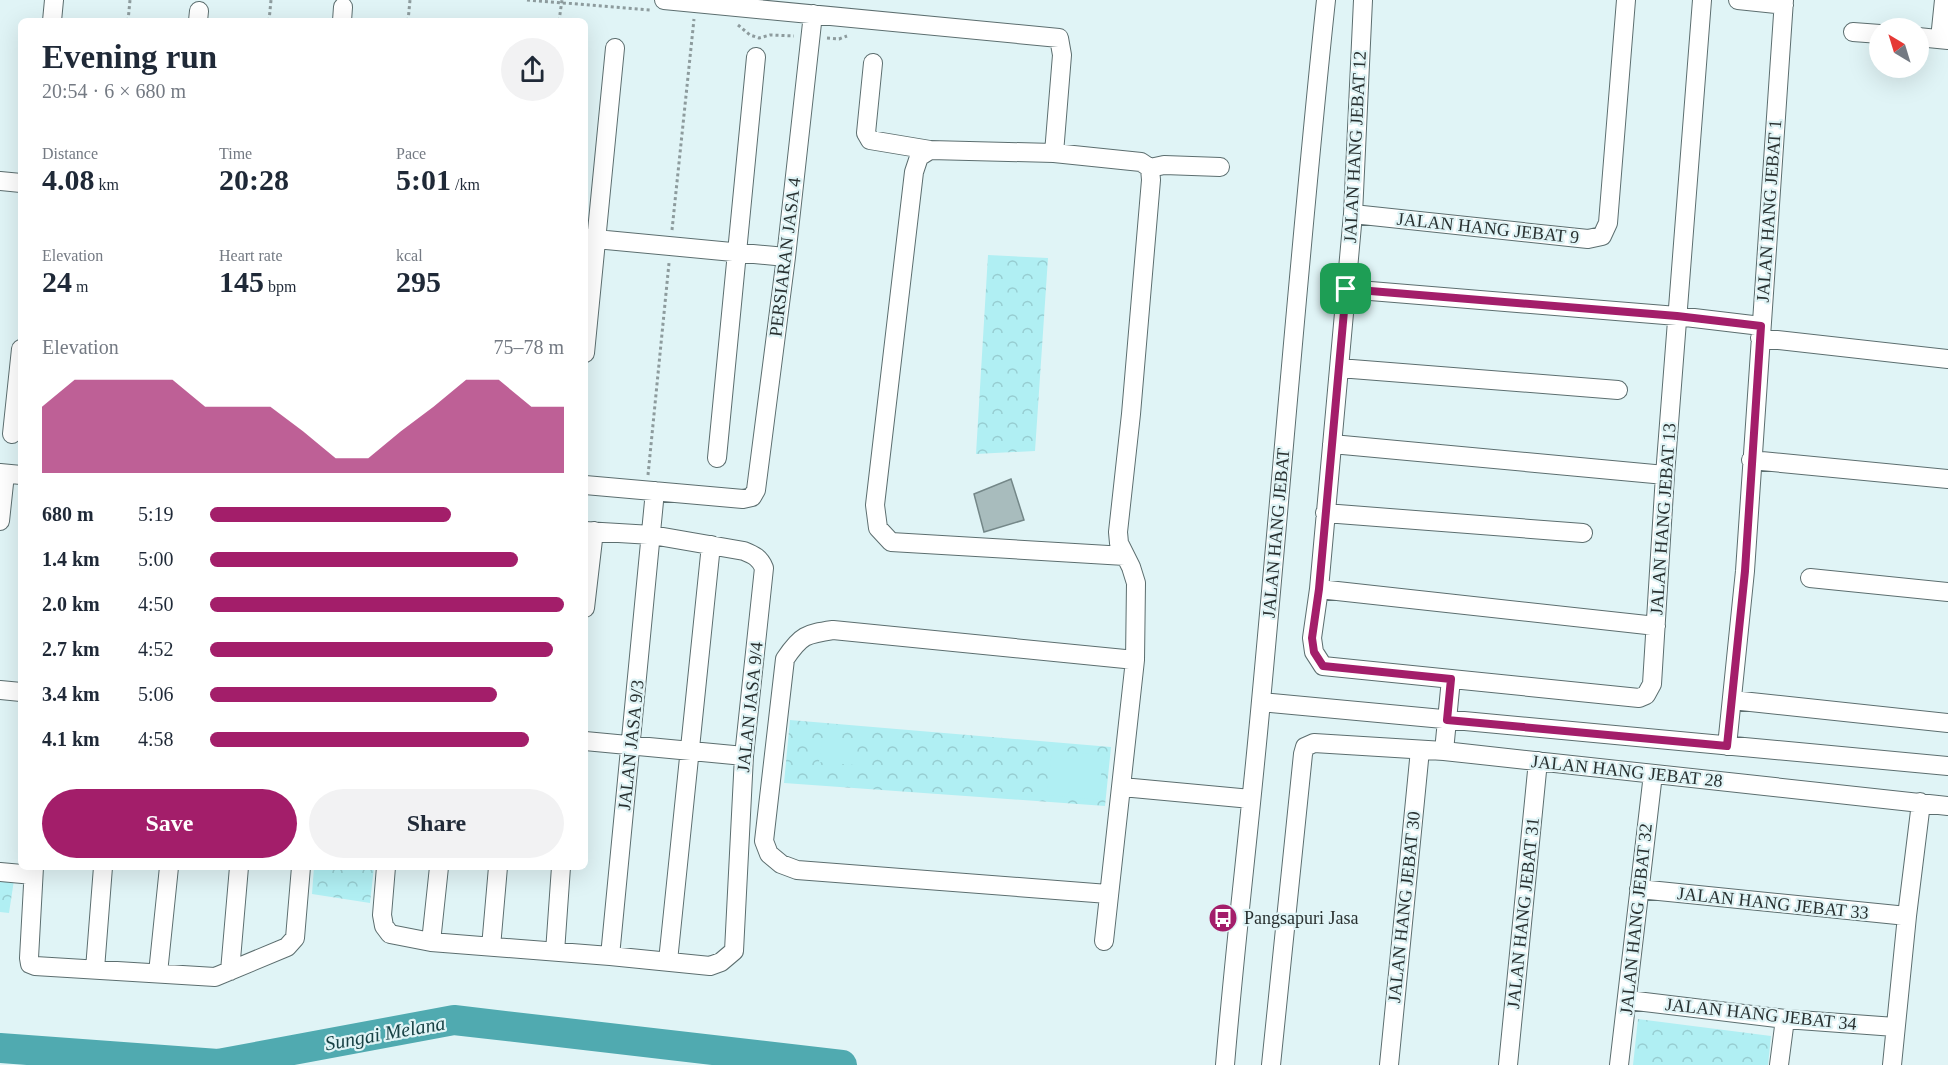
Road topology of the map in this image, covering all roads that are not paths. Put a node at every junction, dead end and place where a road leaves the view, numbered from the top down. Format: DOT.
graph roads {
  1 [pos="54,0"];
  2 [pos="664,0"];
  3 [pos="1326,0"];
  4 [pos="1363,0"];
  5 [pos="1626,0"];
  6 [pos="1702,0"];
  7 [pos="1738,0"];
  8 [pos="1944,0"];
  9 [pos="1784,3"];
  10 [pos="813,14"];
  11 [pos="52,18"];
  12 [pos="1853,32"];
  13 [pos="1869,33"];
  14 [pos="1929,38"];
  15 [pos="1944,39"];
  16 [pos="615,48"];
  17 [pos="756,57"];
  18 [pos="873,63"];
  19 [pos="930,150"];
  20 [pos="1054,153"];
  21 [pos="1220,167"];
  22 [pos="1150,168"];
  23 [pos="0,181"];
  24 [pos="18,183"];
  25 [pos="1353,214"];
  26 [pos="590,238"];
  27 [pos="737,254"];
  28 [pos="786,257"];
  29 [pos="588,284"];
  30 [pos="1346,289"];
  31 [pos="1677,316"];
  32 [pos="1760,332"];
  33 [pos="1948,359"];
  34 [pos="1339,368"];
  35 [pos="18,374"];
  36 [pos="1618,390"];
  37 [pos="11,434"];
  38 [pos="1332,444"];
  39 [pos="717,458"];
  40 [pos="1751,460"];
  41 [pos="9,474"];
  42 [pos="1665,474"];
  43 [pos="1948,479"];
  44 [pos="588,485"];
  45 [pos="655,491"];
  46 [pos="1325,513"];
  47 [pos="0,521"];
  48 [pos="589,531"];
  49 [pos="1583,533"];
  50 [pos="652,535"];
  51 [pos="711,545"];
  52 [pos="588,550"];
  53 [pos="1125,556"];
  54 [pos="1810,578"];
  55 [pos="1319,589"];
  56 [pos="1948,592"];
  57 [pos="1656,626"];
  58 [pos="1314,652"];
  59 [pos="1135,660"];
  60 [pos="1451,679"];
  61 [pos="0,690"];
  62 [pos="18,692"];
  63 [pos="1732,700"];
  64 [pos="1261,702"];
  65 [pos="1447,720"];
  66 [pos="1948,723"];
  67 [pos="588,741"];
  68 [pos="631,746"];
  69 [pos="1727,746"];
  70 [pos="1420,750"];
  71 [pos="689,751"];
  72 [pos="1444,751"];
  73 [pos="744,756"];
  74 [pos="1538,761"];
  75 [pos="1948,766"];
  76 [pos="1653,774"];
  77 [pos="1122,787"];
  78 [pos="1251,799"];
  79 [pos="1920,802"];
  80 [pos="1948,806"];
  81 [pos="103,870"];
  82 [pos="168,870"];
  83 [pos="239,870"];
  84 [pos="301,870"];
  85 [pos="386,870"];
  86 [pos="439,870"];
  87 [pos="498,870"];
  88 [pos="561,870"];
  89 [pos="33,871"];
  90 [pos="0,872"];
  91 [pos="1639,889"];
  92 [pos="1108,894"];
  93 [pos="1907,916"];
  94 [pos="1104,941"];
  95 [pos="431,942"];
  96 [pos="491,946"];
  97 [pos="555,951"];
  98 [pos="610,956"];
  99 [pos="668,961"];
  100 [pos="95,969"];
  101 [pos="230,971"];
  102 [pos="158,973"];
  103 [pos="1628,999"];
  104 [pos="1785,1019"];
  105 [pos="1895,1027"];
  106 [pos="1225,1065"];
  107 [pos="1271,1065"];
  108 [pos="1389,1065"];
  109 [pos="1508,1065"];
  110 [pos="1619,1065"];
  111 [pos="1779,1065"];
  112 [pos="1892,1065"];
  1 -- 11 [label="street"];
  2 -- 10 [label="street"];
  3 -- 64 [label="street, JALAN HANG JEBAT"];
  4 -- 25 [label="street, JALAN HANG JEBAT 12"];
  5 -- 25 [label="street, JALAN HANG JEBAT 9"];
  6 -- 31 [label="street, JALAN HANG JEBAT 13"];
  7 -- 9 [label="street"];
  8 -- 15 [label="street"];
  9 -- 32 [label="street, JALAN HANG JEBAT 1"];
  10 -- 20 [label="street"];
  10 -- 28 [label="street, PERSIARAN JASA 4"];
  12 -- 13 [label="street"];
  14 -- 15 [label="street"];
  16 -- 26 [label="street"];
  17 -- 27 [label="street"];
  18 -- 19 [label="street"];
  19 -- 20 [label="street"];
  19 -- 53 [label="street"];
  20 -- 22 [label="street"];
  21 -- 22 [label="street"];
  22 -- 53 [label="street"];
  23 -- 24 [label="street"];
  25 -- 30 [label="street, JALAN HANG JEBAT 12"];
  26 -- 27 [label="street"];
  26 -- 29 [label="street"];
  27 -- 28 [label="street"];
  27 -- 39 [label="street"];
  28 -- 45 [label="street, PERSIARAN JASA 4"];
  30 -- 31 [label="street"];
  30 -- 34 [label="street, JALAN HANG JEBAT 12"];
  31 -- 32 [label="street"];
  31 -- 42 [label="street, JALAN HANG JEBAT 13"];
  32 -- 33 [label="street"];
  32 -- 40 [label="street, JALAN HANG JEBAT 1"];
  34 -- 36 [label="street"];
  34 -- 38 [label="street, JALAN HANG JEBAT 12"];
  35 -- 37 [label="street"];
  38 -- 42 [label="street"];
  38 -- 46 [label="street, JALAN HANG JEBAT 12"];
  40 -- 43 [label="street"];
  40 -- 63 [label="street, JALAN HANG JEBAT 1"];
  41 -- 47 [label="street"];
  42 -- 57 [label="street, JALAN HANG JEBAT 13"];
  44 -- 45 [label="street"];
  45 -- 50 [label="street, JALAN JASA 9/3"];
  46 -- 49 [label="street"];
  46 -- 55 [label="street, JALAN HANG JEBAT 12"];
  48 -- 50 [label="street, JALAN JASA 9/4"];
  48 -- 52 [label="street"];
  50 -- 51 [label="street, JALAN JASA 9/4"];
  50 -- 68 [label="street, JALAN JASA 9/3"];
  51 -- 71 [label="street"];
  51 -- 73 [label="street, JALAN JASA 9/4"];
  53 -- 59 [label="street"];
  54 -- 56 [label="street"];
  55 -- 57 [label="street"];
  55 -- 58 [label="street, JALAN HANG JEBAT 12"];
  57 -- 60 [label="street, JALAN HANG JEBAT 13"];
  58 -- 60 [label="street, JALAN HANG JEBAT 13"];
  59 -- 77 [label="street"];
  59 -- 92 [label="street"];
  60 -- 65 [label="street"];
  61 -- 62 [label="street"];
  63 -- 66 [label="street"];
  63 -- 69 [label="street, JALAN HANG JEBAT 1"];
  64 -- 65 [label="street"];
  64 -- 78 [label="street, JALAN HANG JEBAT"];
  65 -- 69 [label="street"];
  65 -- 72 [label="street"];
  67 -- 68 [label="street"];
  68 -- 71 [label="street"];
  68 -- 98 [label="street, JALAN JASA 9/3"];
  69 -- 75 [label="street"];
  70 -- 72 [label="street, JALAN HANG JEBAT 28"];
  70 -- 107 [label="street, JALAN HANG JEBAT 28"];
  70 -- 108 [label="street, JALAN HANG JEBAT 30"];
  71 -- 73 [label="street"];
  71 -- 99 [label="street"];
  72 -- 74 [label="street, JALAN HANG JEBAT 28"];
  73 -- 99 [label="street, JALAN JASA 9/4"];
  74 -- 76 [label="street, JALAN HANG JEBAT 28"];
  74 -- 109 [label="street, JALAN HANG JEBAT 31"];
  76 -- 79 [label="street, JALAN HANG JEBAT 28"];
  76 -- 91 [label="street, JALAN HANG JEBAT 32"];
  77 -- 78 [label="street"];
  77 -- 92 [label="street"];
  78 -- 106 [label="street, JALAN HANG JEBAT"];
  79 -- 80 [label="street, JALAN HANG JEBAT 28"];
  79 -- 93 [label="street"];
  81 -- 100 [label="street"];
  82 -- 102 [label="street"];
  83 -- 101 [label="street"];
  84 -- 101 [label="street"];
  85 -- 95 [label="street"];
  86 -- 95 [label="street"];
  87 -- 96 [label="street"];
  88 -- 97 [label="street"];
  89 -- 90 [label="street"];
  89 -- 100 [label="street"];
  91 -- 93 [label="street, JALAN HANG JEBAT 33"];
  91 -- 103 [label="street, JALAN HANG JEBAT 32"];
  92 -- 94 [label="street"];
  93 -- 105 [label="street"];
  95 -- 96 [label="street"];
  96 -- 97 [label="street"];
  97 -- 98 [label="street"];
  98 -- 99 [label="street"];
  100 -- 102 [label="street"];
  101 -- 102 [label="street"];
  103 -- 104 [label="street, JALAN HANG JEBAT 34"];
  103 -- 110 [label="street, JALAN HANG JEBAT 32"];
  104 -- 105 [label="street, JALAN HANG JEBAT 34"];
  104 -- 111 [label="street"];
  105 -- 112 [label="street"];
}
